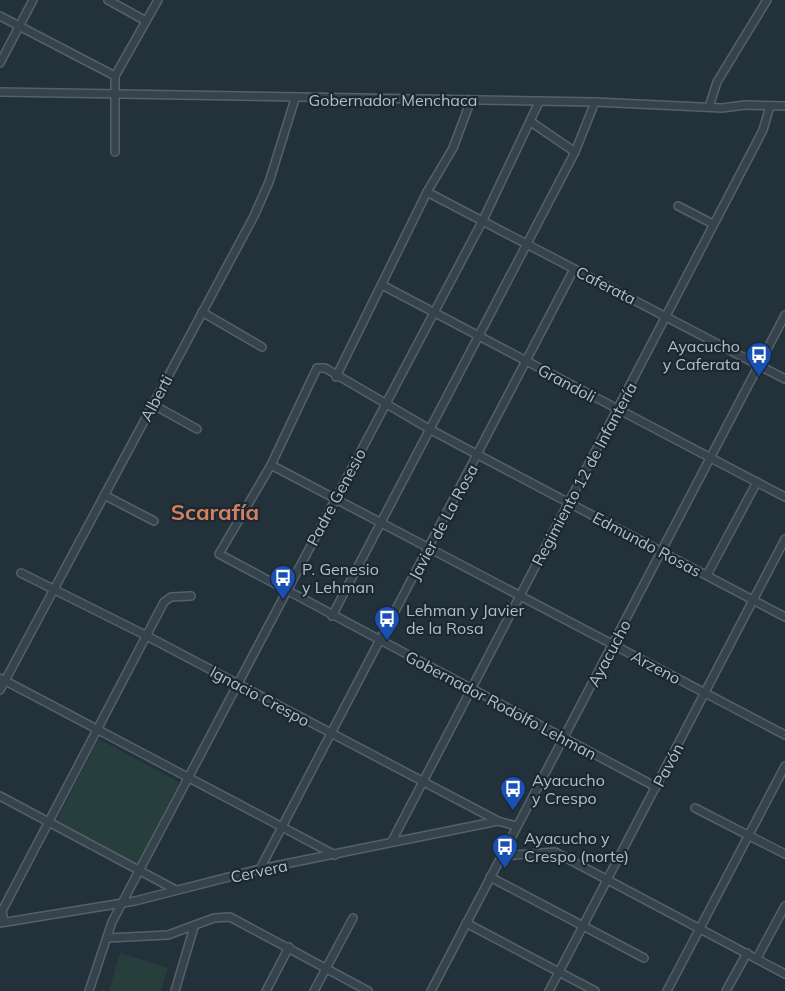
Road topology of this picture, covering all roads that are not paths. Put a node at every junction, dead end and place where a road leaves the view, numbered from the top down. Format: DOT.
graph roads {
  1 [pos="33,0"];
  2 [pos="108,0"];
  3 [pos="158,0"];
  4 [pos="766,0"];
  5 [pos="0,16"];
  6 [pos="146,21"];
  7 [pos="19,27"];
  8 [pos="0,63"];
  9 [pos="115,76"];
  10 [pos="0,92"];
  11 [pos="116,94"];
  12 [pos="295,99"];
  13 [pos="471,100"];
  14 [pos="539,102"];
  15 [pos="595,102"];
  16 [pos="770,106"];
  17 [pos="785,106"];
  18 [pos="709,107"];
  19 [pos="531,122"];
  20 [pos="115,152"];
  21 [pos="575,152"];
  22 [pos="427,192"];
  23 [pos="678,206"];
  24 [pos="483,220"];
  25 [pos="713,224"];
  26 [pos="527,244"];
  27 [pos="574,269"];
  28 [pos="382,285"];
  29 [pos="202,312"];
  30 [pos="432,313"];
  31 [pos="666,315"];
  32 [pos="785,315"];
  33 [pos="479,337"];
  34 [pos="262,347"];
  35 [pos="526,361"];
  36 [pos="758,365"];
  37 [pos="336,377"];
  38 [pos="785,379"];
  39 [pos="152,404"];
  40 [pos="385,404"];
  41 [pos="617,410"];
  42 [pos="196,429"];
  43 [pos="431,430"];
  44 [pos="478,455"];
  45 [pos="710,458"];
  46 [pos="271,465"];
  47 [pos="757,482"];
  48 [pos="104,495"];
  49 [pos="785,497"];
  50 [pos="334,499"];
  51 [pos="568,503"];
  52 [pos="154,522"];
  53 [pos="381,524"];
  54 [pos="785,539"];
  55 [pos="429,548"];
  56 [pos="661,552"];
  57 [pos="21,573"];
  58 [pos="707,575"];
  59 [pos="53,589"];
  60 [pos="287,591"];
  61 [pos="191,596"];
  62 [pos="520,596"];
  63 [pos="753,599"];
  64 [pos="332,616"];
  65 [pos="785,617"];
  66 [pos="145,635"];
  67 [pos="380,642"];
  68 [pos="614,645"];
  69 [pos="3,679"];
  70 [pos="238,684"];
  71 [pos="0,690"];
  72 [pos="472,691"];
  73 [pos="706,693"];
  74 [pos="97,730"];
  75 [pos="331,734"];
  76 [pos="785,735"];
  77 [pos="564,739"];
  78 [pos="785,766"];
  79 [pos="189,778"];
  80 [pos="424,781"];
  81 [pos="656,787"];
  82 [pos="0,796"];
  83 [pos="695,808"];
  84 [pos="498,821"];
  85 [pos="50,822"];
  86 [pos="283,825"];
  87 [pos="516,826"];
  88 [pos="749,834"];
  89 [pos="393,841"];
  90 [pos="785,854"];
  91 [pos="335,855"];
  92 [pos="501,856"];
  93 [pos="140,870"];
  94 [pos="260,870"];
  95 [pos="490,877"];
  96 [pos="608,879"];
  97 [pos="174,889"];
  98 [pos="124,902"];
  99 [pos="785,906"];
  100 [pos="1,910"];
  101 [pos="353,918"];
  102 [pos="2,923"];
  103 [pos="466,923"];
  104 [pos="194,927"];
  105 [pos="583,927"];
  106 [pos="700,927"];
  107 [pos="107,938"];
  108 [pos="289,947"];
  109 [pos="747,952"];
  110 [pos="644,958"];
  111 [pos="757,958"];
  112 [pos="326,969"];
  113 [pos="559,973"];
  114 [pos="785,974"];
  115 [pos="89,991"];
  116 [pos="175,991"];
  117 [pos="266,991"];
  118 [pos="314,991"];
  119 [pos="368,991"];
  120 [pos="431,991"];
  121 [pos="549,991"];
  122 [pos="595,991"];
  123 [pos="667,991"];
  124 [pos="726,991"];
  1 -- 7 [label="street"];
  2 -- 6 [label="street"];
  3 -- 6 [label="street"];
  4 -- 18 [label="street"];
  5 -- 7 [label="street"];
  6 -- 9 [label="street"];
  7 -- 8 [label="street"];
  7 -- 9 [label="street"];
  9 -- 11 [label="street"];
  10 -- 11 [label="street, Gobernador Menchaca"];
  11 -- 12 [label="street, Gobernador Menchaca"];
  11 -- 20 [label="street"];
  12 -- 13 [label="street, Gobernador Menchaca"];
  12 -- 29 [label="street, Alberti"];
  13 -- 14 [label="street, Gobernador Menchaca"];
  13 -- 22 [label="street"];
  14 -- 15 [label="street, Gobernador Menchaca"];
  14 -- 19 [label="street, Padre Genesio"];
  15 -- 18 [label="street, Gobernador Menchaca"];
  15 -- 21 [label="street"];
  16 -- 17 [label="street, Gobernador Menchaca"];
  16 -- 18 [label="street, Gobernador Menchaca"];
  16 -- 25 [label="street, Regimiento 12 de Infantería"];
  19 -- 21 [label="street"];
  19 -- 24 [label="street, Padre Genesio"];
  21 -- 26 [label="street"];
  22 -- 24 [label="street, Caferata"];
  22 -- 28 [label="street"];
  23 -- 25 [label="street"];
  24 -- 26 [label="street, Caferata"];
  24 -- 30 [label="street, Padre Genesio"];
  25 -- 31 [label="street, Regimiento 12 de Infantería"];
  26 -- 27 [label="street, Caferata"];
  26 -- 33 [label="street"];
  27 -- 31 [label="street, Caferata"];
  27 -- 35 [label="street, Javier de La Rosa"];
  28 -- 30 [label="street, Grandoli"];
  28 -- 37 [label="street"];
  29 -- 34 [label="street"];
  29 -- 39 [label="street, Alberti"];
  30 -- 33 [label="street, Grandoli"];
  30 -- 40 [label="street, Padre Genesio"];
  31 -- 36 [label="street, Caferata"];
  31 -- 41 [label="street, Regimiento 12 de Infantería"];
  32 -- 36 [label="street, Ayacucho"];
  33 -- 35 [label="street, Grandoli"];
  33 -- 43 [label="street"];
  35 -- 41 [label="street, Grandoli"];
  35 -- 44 [label="street, Javier de La Rosa"];
  36 -- 38 [label="street, Caferata"];
  36 -- 45 [label="street, Ayacucho"];
  37 -- 40 [label="street, Edmundo Rosas"];
  37 -- 46 [label="street, Edmundo Rosas"];
  39 -- 42 [label="street"];
  39 -- 48 [label="street, Alberti"];
  40 -- 43 [label="street, Edmundo Rosas"];
  40 -- 50 [label="street, Padre Genesio"];
  41 -- 45 [label="street, Grandoli"];
  41 -- 51 [label="street, Regimiento 12 de Infantería"];
  43 -- 44 [label="street, Edmundo Rosas"];
  43 -- 53 [label="street"];
  44 -- 51 [label="street, Edmundo Rosas"];
  44 -- 55 [label="street, Javier de La Rosa"];
  45 -- 47 [label="street, Grandoli"];
  45 -- 56 [label="street, Ayacucho"];
  46 -- 50 [label="street, Arzeno"];
  46 -- 60 [label="street, Gobernador Rodolfo Lehman"];
  47 -- 49 [label="street, Grandoli"];
  47 -- 58 [label="street"];
  48 -- 52 [label="street"];
  48 -- 59 [label="street, Alberti"];
  50 -- 53 [label="street, Arzeno"];
  50 -- 60 [label="street, Padre Genesio"];
  51 -- 56 [label="street, Edmundo Rosas"];
  51 -- 62 [label="street, Regimiento 12 de Infantería"];
  53 -- 55 [label="street, Arzeno"];
  53 -- 64 [label="street"];
  54 -- 63 [label="street, Pavón"];
  55 -- 62 [label="street, Arzeno"];
  55 -- 67 [label="street, Javier de La Rosa"];
  56 -- 58 [label="street, Edmundo Rosas"];
  56 -- 68 [label="street, Ayacucho"];
  57 -- 59 [label="street, Ignacio Crespo"];
  58 -- 63 [label="street, Edmundo Rosas"];
  59 -- 66 [label="street, Ignacio Crespo"];
  59 -- 69 [label="street, Alberti"];
  60 -- 64 [label="street, Gobernador Rodolfo Lehman"];
  60 -- 70 [label="street, Padre Genesio"];
  61 -- 66 [label="street"];
  62 -- 68 [label="street, Arzeno"];
  62 -- 72 [label="street, Regimiento 12 de Infantería"];
  63 -- 65 [label="street, Edmundo Rosas"];
  63 -- 73 [label="street, Pavón"];
  64 -- 67 [label="street, Gobernador Rodolfo Lehman"];
  66 -- 70 [label="street, Ignacio Crespo"];
  66 -- 74 [label="street"];
  67 -- 72 [label="street, Gobernador Rodolfo Lehman"];
  67 -- 75 [label="street, Javier de La Rosa"];
  68 -- 73 [label="street, Arzeno"];
  68 -- 77 [label="street, Ayacucho"];
  69 -- 71 [label="street, Alberti"];
  69 -- 74 [label="street"];
  70 -- 75 [label="street, Ignacio Crespo"];
  70 -- 79 [label="street, Padre Genesio"];
  72 -- 77 [label="street, Gobernador Rodolfo Lehman"];
  72 -- 80 [label="street, Regimiento 12 de Infantería"];
  73 -- 76 [label="street, Arzeno"];
  73 -- 81 [label="street, Pavón"];
  74 -- 79 [label="street"];
  74 -- 85 [label="street"];
  75 -- 80 [label="street, Ignacio Crespo"];
  75 -- 86 [label="street, Javier de La Rosa"];
  77 -- 81 [label="street, Gobernador Rodolfo Lehman"];
  77 -- 87 [label="street, Ayacucho"];
  78 -- 88 [label="street"];
  79 -- 86 [label="street"];
  79 -- 93 [label="street, Padre Genesio"];
  80 -- 84 [label="street, Ignacio Crespo"];
  80 -- 89 [label="street, Regimiento 12 de Infantería"];
  81 -- 96 [label="street, Pavón"];
  82 -- 85 [label="street"];
  83 -- 88 [label="street"];
  84 -- 87 [label="street, Cervera"];
  84 -- 89 [label="street, Cervera"];
  85 -- 93 [label="street"];
  85 -- 100 [label="street"];
  86 -- 91 [label="street"];
  86 -- 94 [label="street, Javier de La Rosa"];
  87 -- 92 [label="street, Ayacucho"];
  88 -- 90 [label="street"];
  88 -- 106 [label="street"];
  89 -- 91 [label="street, Cervera"];
  91 -- 94 [label="street, Cervera"];
  92 -- 95 [label="street, Ayacucho"];
  92 -- 96 [label="street"];
  93 -- 97 [label="street"];
  93 -- 98 [label="street, Padre Genesio"];
  94 -- 97 [label="street, Cervera"];
  95 -- 103 [label="street, Ayacucho"];
  95 -- 105 [label="street"];
  96 -- 105 [label="street, Pavón"];
  96 -- 106 [label="street"];
  97 -- 98 [label="street, Cervera"];
  98 -- 102 [label="street, Cervera"];
  98 -- 107 [label="street, Padre Genesio"];
  99 -- 111 [label="street"];
  100 -- 102 [label="street"];
  101 -- 112 [label="street"];
  103 -- 113 [label="street"];
  103 -- 120 [label="street, Ayacucho"];
  104 -- 107 [label="street"];
  104 -- 108 [label="street"];
  104 -- 116 [label="street"];
  105 -- 110 [label="street"];
  105 -- 113 [label="street, Pavón"];
  106 -- 109 [label="street"];
  106 -- 123 [label="street"];
  107 -- 115 [label="street, Padre Genesio"];
  108 -- 112 [label="street"];
  108 -- 117 [label="street"];
  109 -- 111 [label="street"];
  109 -- 124 [label="street"];
  111 -- 114 [label="street"];
  112 -- 118 [label="street"];
  112 -- 119 [label="street"];
  113 -- 121 [label="street, Pavón"];
  113 -- 122 [label="street"];
}
